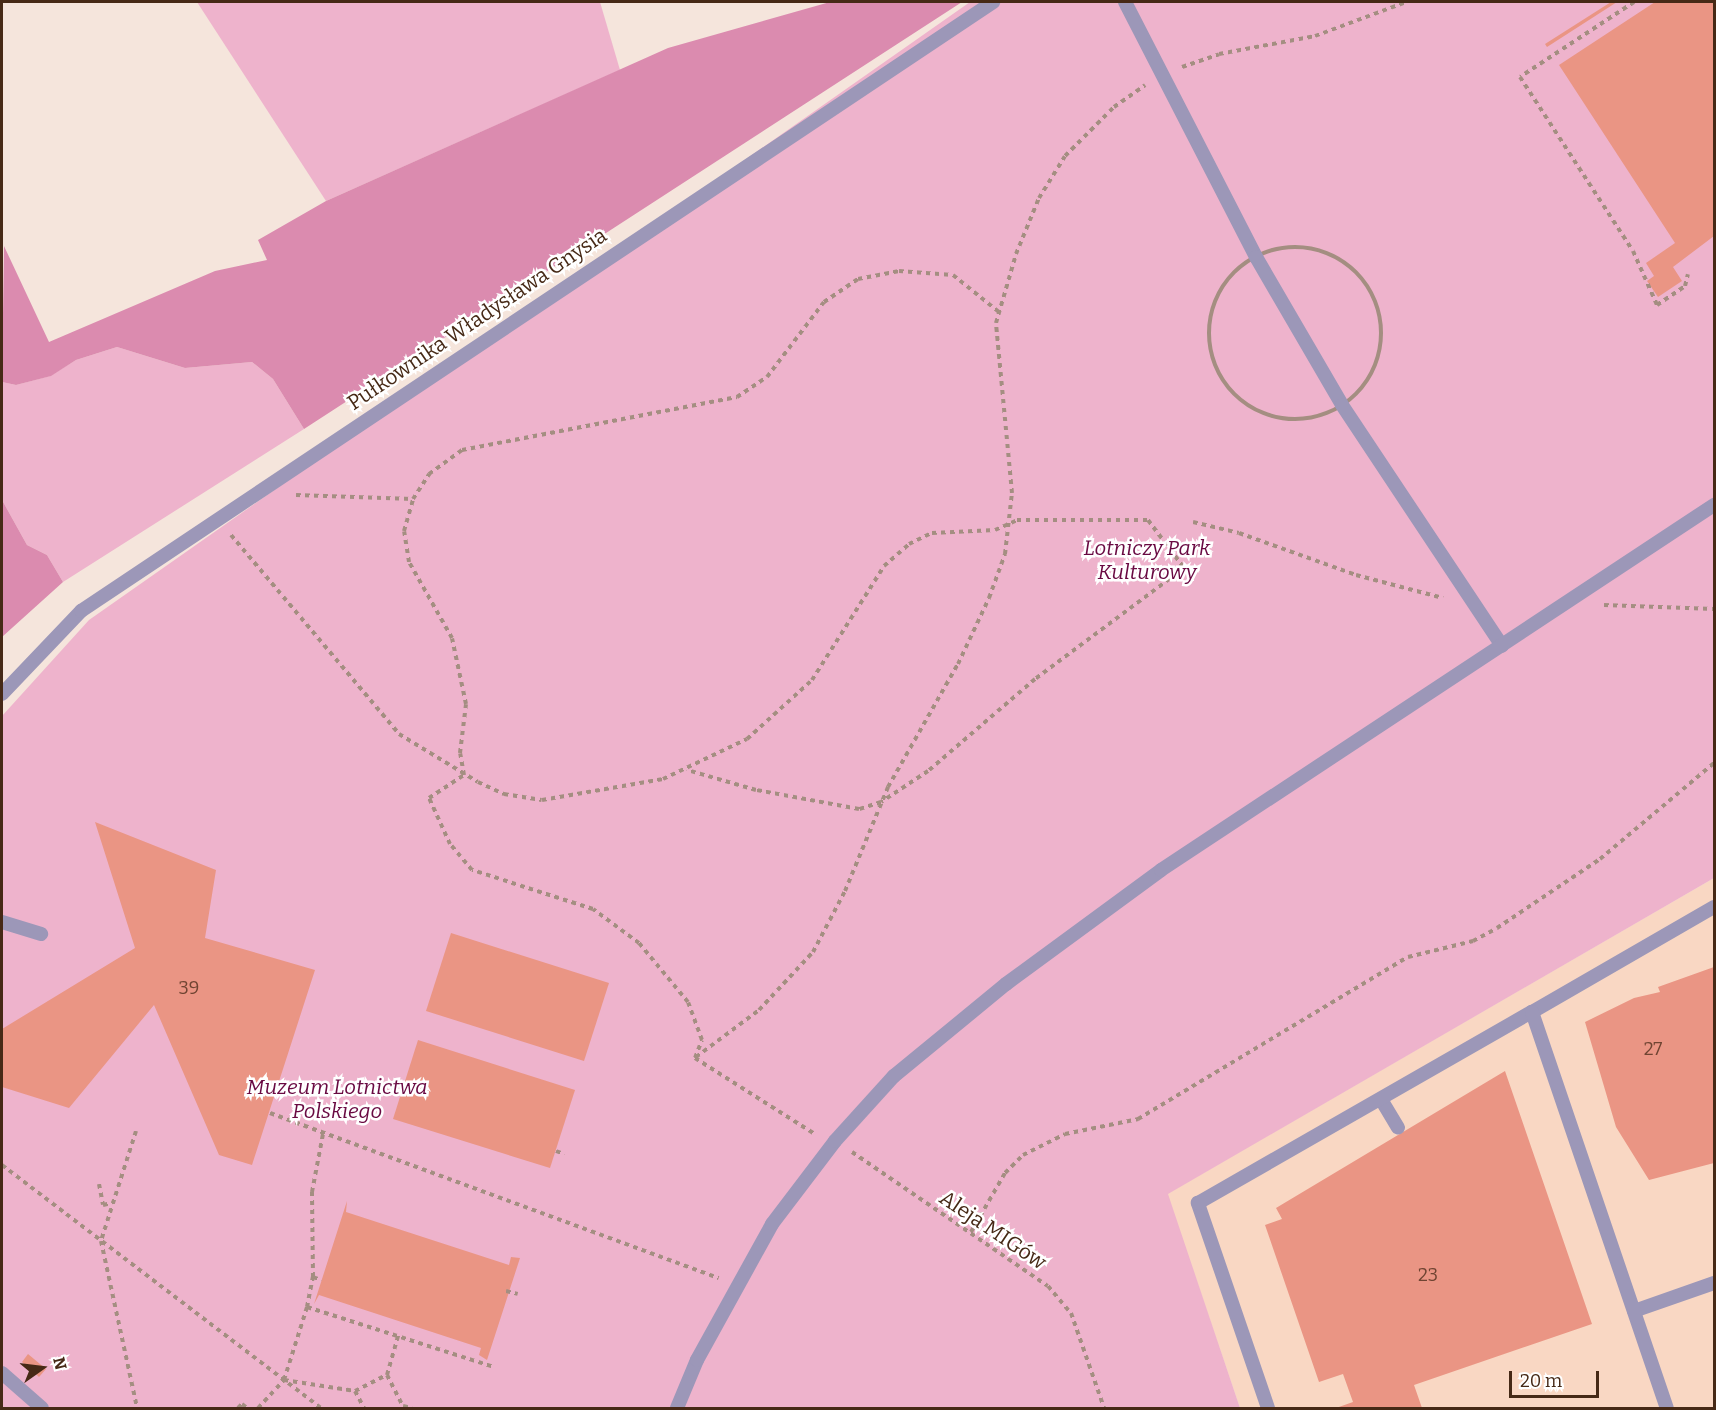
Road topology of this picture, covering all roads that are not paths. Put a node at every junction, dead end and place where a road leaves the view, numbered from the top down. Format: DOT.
graph roads {
  1 [pos="993,2"];
  2 [pos="1125,2"];
  3 [pos="1714,505"];
  4 [pos="1502,646"];
  5 [pos="2,694"];
  6 [pos="1714,907"];
  7 [pos="2,922"];
  8 [pos="41,934"];
  9 [pos="1532,1012"];
  10 [pos="1382,1101"];
  11 [pos="1398,1128"];
  12 [pos="1714,1283"];
  13 [pos="1634,1311"];
  14 [pos="2,1373"];
  15 [pos="42,1408"];
  16 [pos="677,1408"];
  17 [pos="1268,1408"];
  18 [pos="1668,1408"];
  1 -- 5 [label="lane, Pułkownika Władysława Gnysia"];
  2 -- 4 [label="lane"];
  3 -- 4 [label="lane"];
  4 -- 16 [label="lane"];
  6 -- 9 [label="lane"];
  7 -- 8 [label="lane"];
  9 -- 10 [label="lane"];
  9 -- 13 [label="lane"];
  10 -- 11 [label="lane"];
  10 -- 17 [label="lane"];
  12 -- 13 [label="lane"];
  13 -- 18 [label="lane"];
  14 -- 15 [label="lane"];
}
